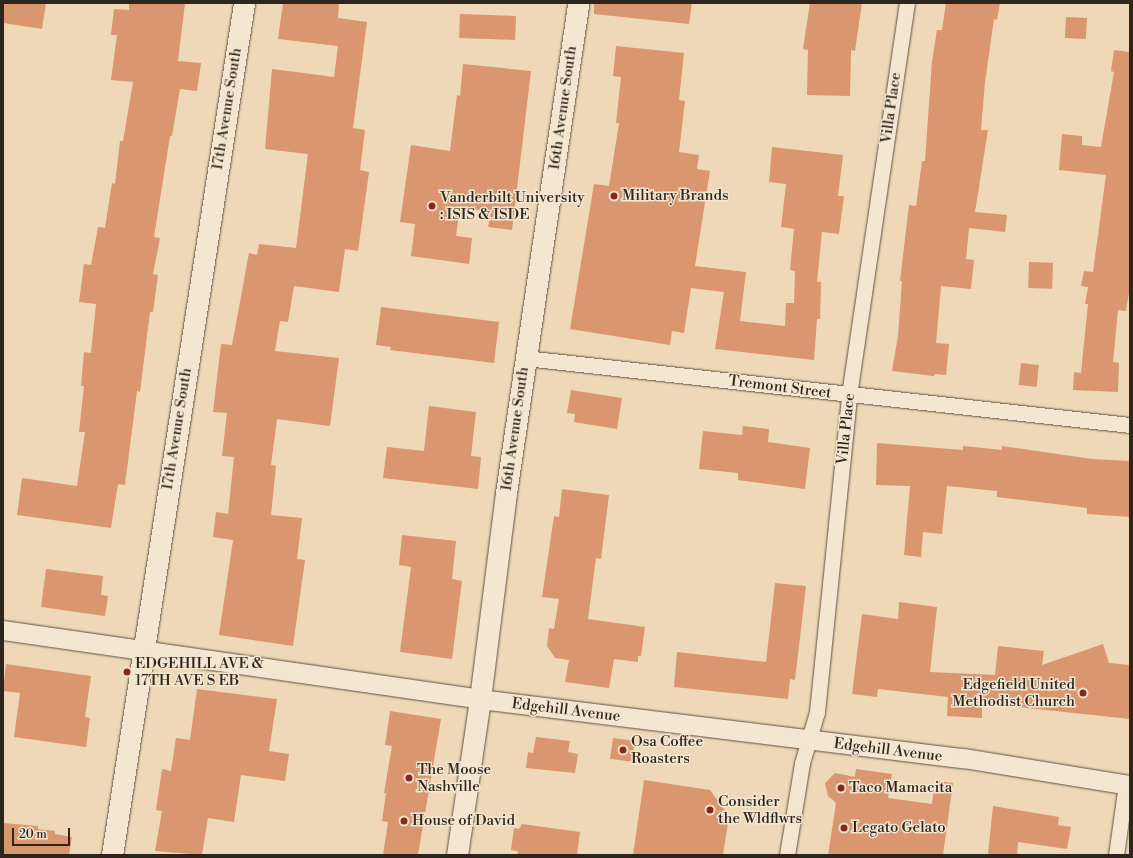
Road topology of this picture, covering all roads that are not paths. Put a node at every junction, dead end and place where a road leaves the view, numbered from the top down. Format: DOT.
graph roads {
  1 [pos="244,3"];
  2 [pos="578,3"];
  3 [pos="907,3"];
  4 [pos="525,358"];
  5 [pos="849,395"];
  6 [pos="1130,425"];
  7 [pos="3,630"];
  8 [pos="142,649"];
  9 [pos="480,699"];
  10 [pos="809,740"];
  11 [pos="1128,784"];
  12 [pos="112,855"];
  13 [pos="457,855"];
  14 [pos="787,855"];
  15 [pos="1116,855"];
  1 -- 8 [label="main road, 17th Avenue South"];
  2 -- 4 [label="main road, 16th Avenue South"];
  3 -- 5 [label="street, Villa Place"];
  4 -- 5 [label="street, Tremont Street"];
  4 -- 9 [label="main road, 16th Avenue South"];
  5 -- 6 [label="street, Tremont Street"];
  5 -- 10 [label="street, Villa Place"];
  7 -- 8 [label="street, Edgehill Avenue"];
  8 -- 9 [label="street, Edgehill Avenue"];
  8 -- 12 [label="main road, 17th Avenue South"];
  9 -- 10 [label="street, Edgehill Avenue"];
  9 -- 13 [label="main road, 16th Avenue South"];
  10 -- 11 [label="street, Edgehill Avenue"];
  10 -- 14 [label="street, Villa Place"];
  11 -- 15 [label="street"];
}
